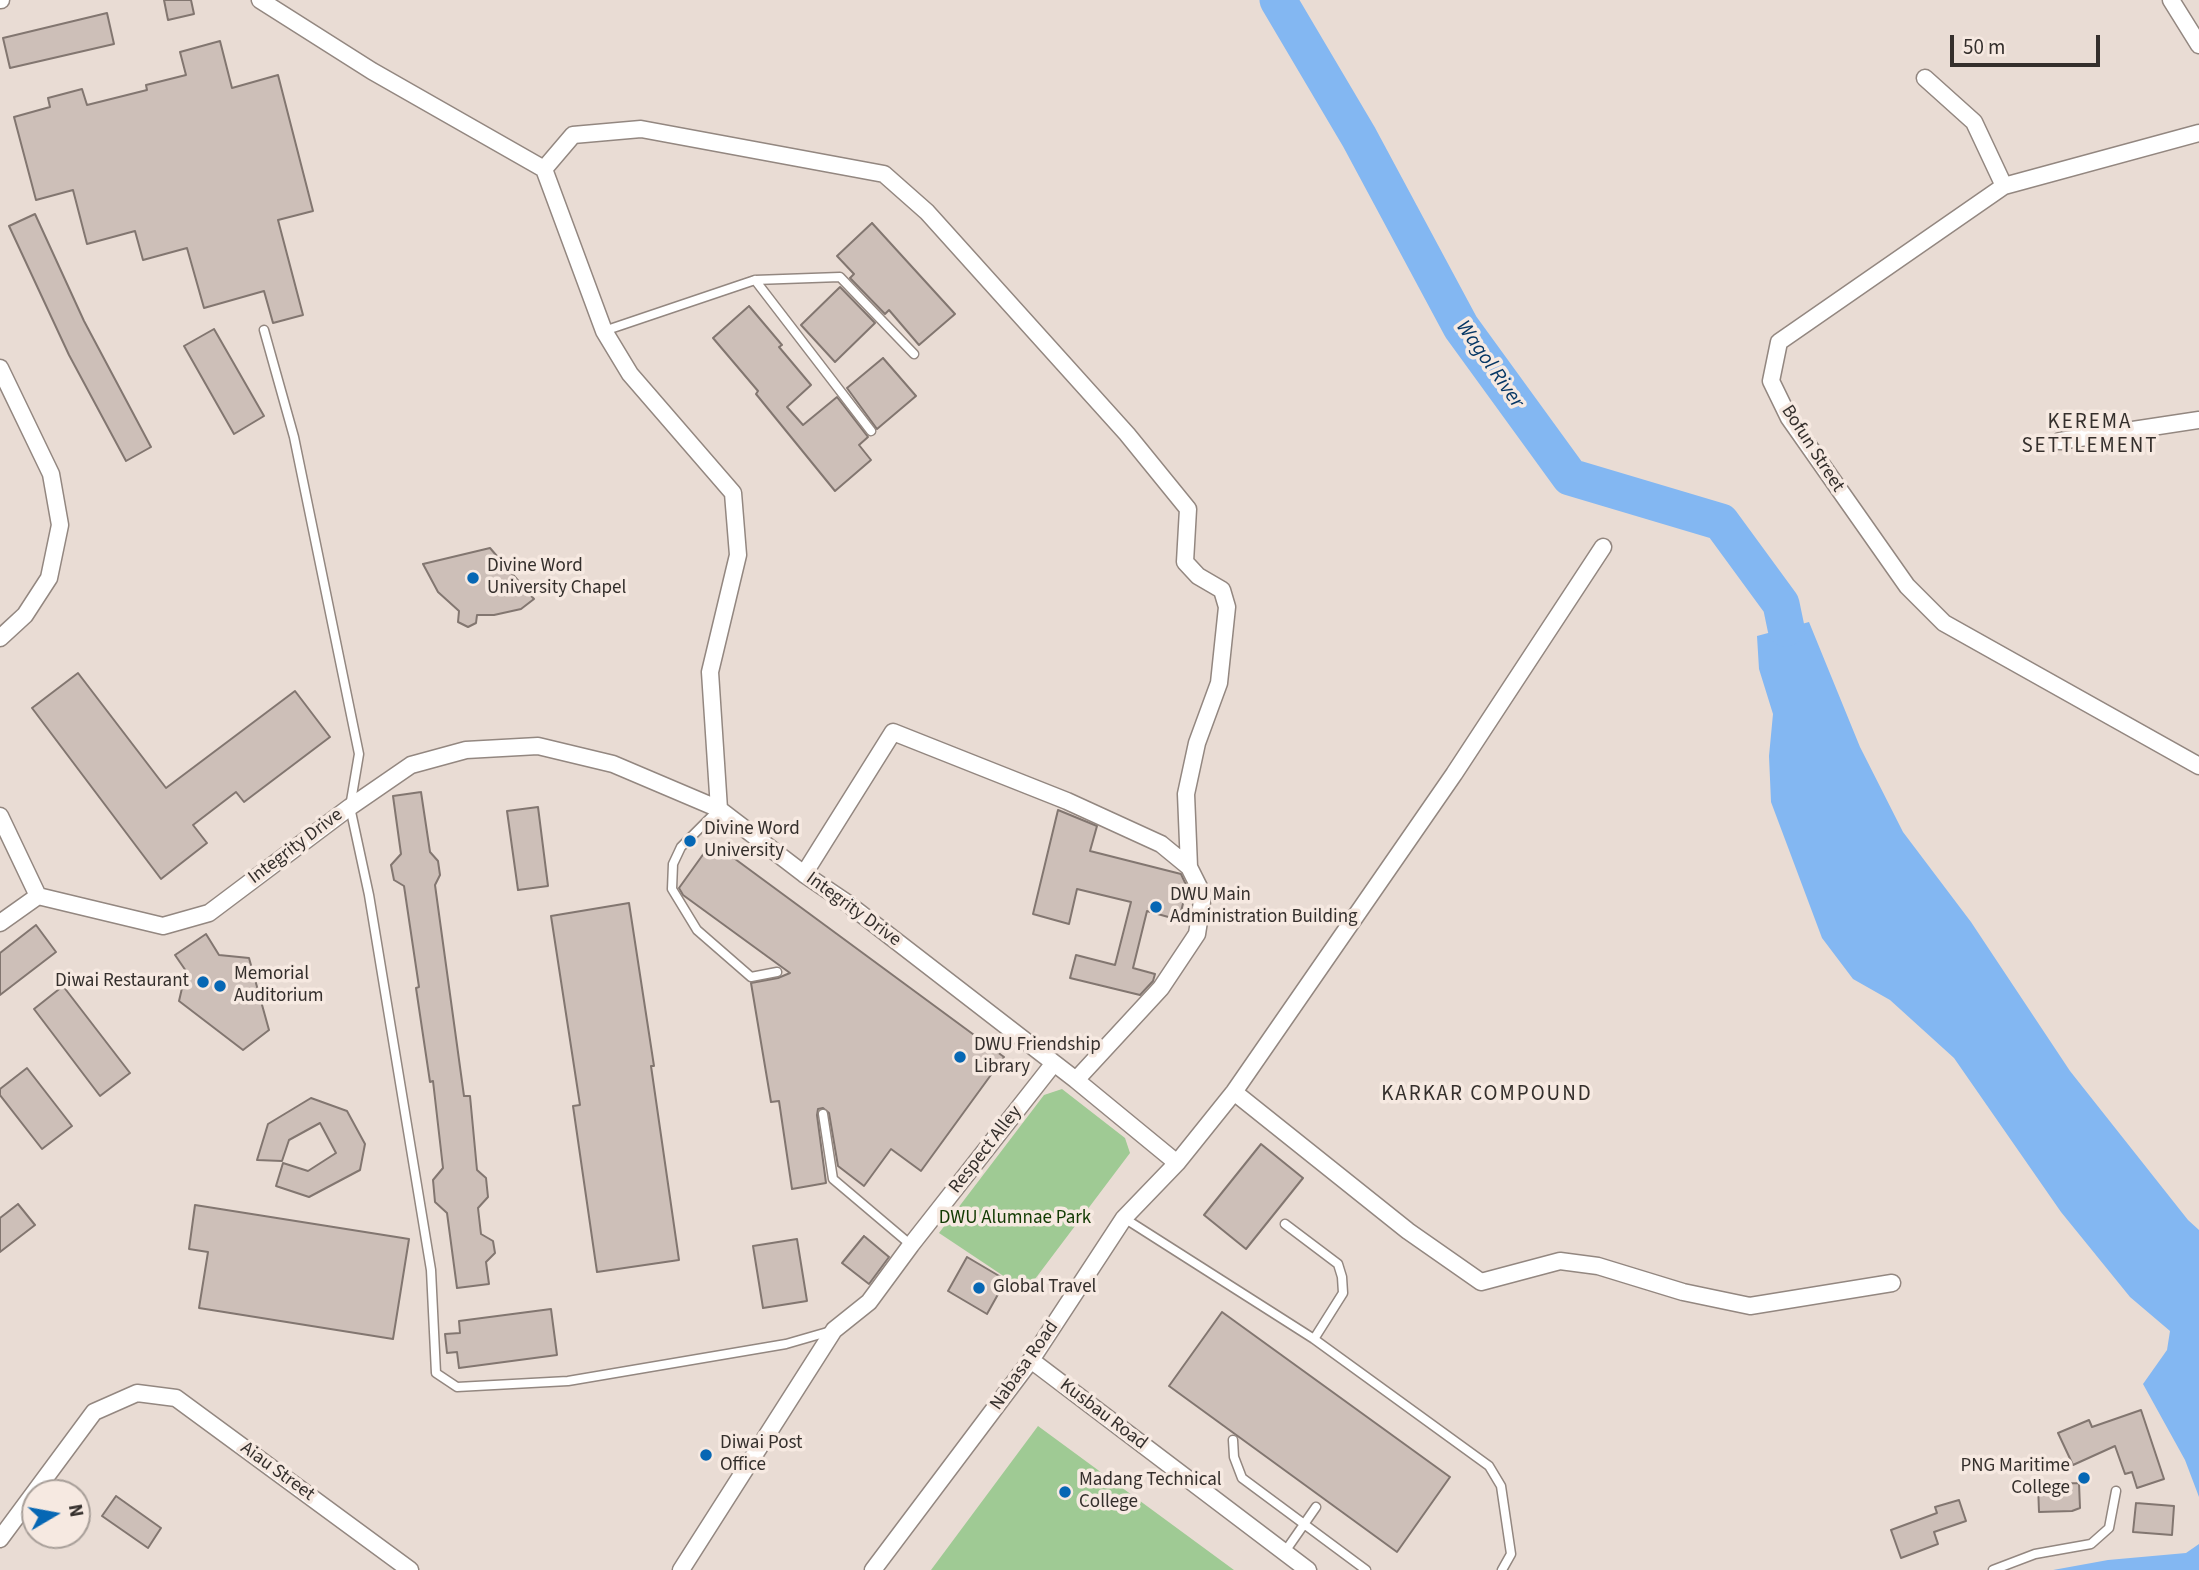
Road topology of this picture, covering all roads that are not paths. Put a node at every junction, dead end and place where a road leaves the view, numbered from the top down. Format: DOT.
graph roads {
  1 [pos="260,0"];
  2 [pos="2171,0"];
  3 [pos="2199,45"];
  4 [pos="1925,78"];
  5 [pos="2199,133"];
  6 [pos="544,169"];
  7 [pos="2004,186"];
  8 [pos="755,280"];
  9 [pos="264,330"];
  10 [pos="604,331"];
  11 [pos="914,354"];
  12 [pos="0,368"];
  13 [pos="2199,420"];
  14 [pos="871,430"];
  15 [pos="2060,441"];
  16 [pos="1602,547"];
  17 [pos="0,638"];
  18 [pos="2199,766"];
  19 [pos="350,807"];
  20 [pos="719,809"];
  21 [pos="0,816"];
  22 [pos="1189,867"];
  23 [pos="804,874"];
  24 [pos="38,896"];
  25 [pos="0,923"];
  26 [pos="777,972"];
  27 [pos="1054,1063"];
  28 [pos="1076,1080"];
  29 [pos="1234,1092"];
  30 [pos="823,1114"];
  31 [pos="1177,1163"];
  32 [pos="1124,1218"];
  33 [pos="1286,1224"];
  34 [pos="911,1245"];
  35 [pos="1892,1283"];
  36 [pos="834,1330"];
  37 [pos="1314,1339"];
  38 [pos="1031,1360"];
  39 [pos="1233,1440"];
  40 [pos="2116,1491"];
  41 [pos="1316,1507"];
  42 [pos="1304,1524"];
  43 [pos="0,1539"];
  44 [pos="1284,1552"];
  45 [pos="410,1570"];
  46 [pos="681,1570"];
  47 [pos="873,1570"];
  48 [pos="1308,1570"];
  49 [pos="1366,1570"];
  50 [pos="1502,1570"];
  51 [pos="1993,1570"];
  1 -- 6 [label="street"];
  2 -- 3 [label="street"];
  4 -- 7 [label="street"];
  5 -- 7 [label="street, Bofun Street"];
  6 -- 10 [label="street"];
  6 -- 22 [label="street"];
  7 -- 18 [label="street, Bofun Street"];
  8 -- 10 [label="lane"];
  8 -- 11 [label="lane"];
  8 -- 14 [label="lane"];
  9 -- 19 [label="lane"];
  10 -- 20 [label="street"];
  12 -- 17 [label="street"];
  13 -- 15 [label="street"];
  16 -- 29 [label="street, Nabasa Road"];
  19 -- 20 [label="street, Integrity Drive"];
  19 -- 24 [label="street, Integrity Drive"];
  19 -- 36 [label="lane"];
  20 -- 23 [label="street, Integrity Drive"];
  20 -- 26 [label="lane"];
  21 -- 24 [label="street"];
  22 -- 23 [label="street"];
  22 -- 28 [label="street"];
  23 -- 27 [label="street, Integrity Drive"];
  24 -- 25 [label="street"];
  27 -- 28 [label="street, Integrity Drive"];
  27 -- 34 [label="street, Respect Alley"];
  28 -- 31 [label="street, Integrity Drive"];
  29 -- 31 [label="street, Nabasa Road"];
  29 -- 35 [label="street"];
  30 -- 34 [label="lane"];
  31 -- 32 [label="street, Nabasa Road"];
  32 -- 37 [label="lane"];
  32 -- 38 [label="street, Nabasa Road"];
  33 -- 37 [label="lane"];
  34 -- 36 [label="street, Respect Alley"];
  36 -- 46 [label="street, Respect Alley"];
  37 -- 50 [label="lane"];
  38 -- 44 [label="street, Kusbau Road"];
  38 -- 47 [label="street, Nabasa Road"];
  39 -- 42 [label="lane"];
  40 -- 51 [label="lane"];
  41 -- 42 [label="lane"];
  42 -- 44 [label="lane"];
  42 -- 49 [label="lane"];
  43 -- 45 [label="street, Aiau Street"];
  44 -- 48 [label="street, Kusbau Road"];
}
